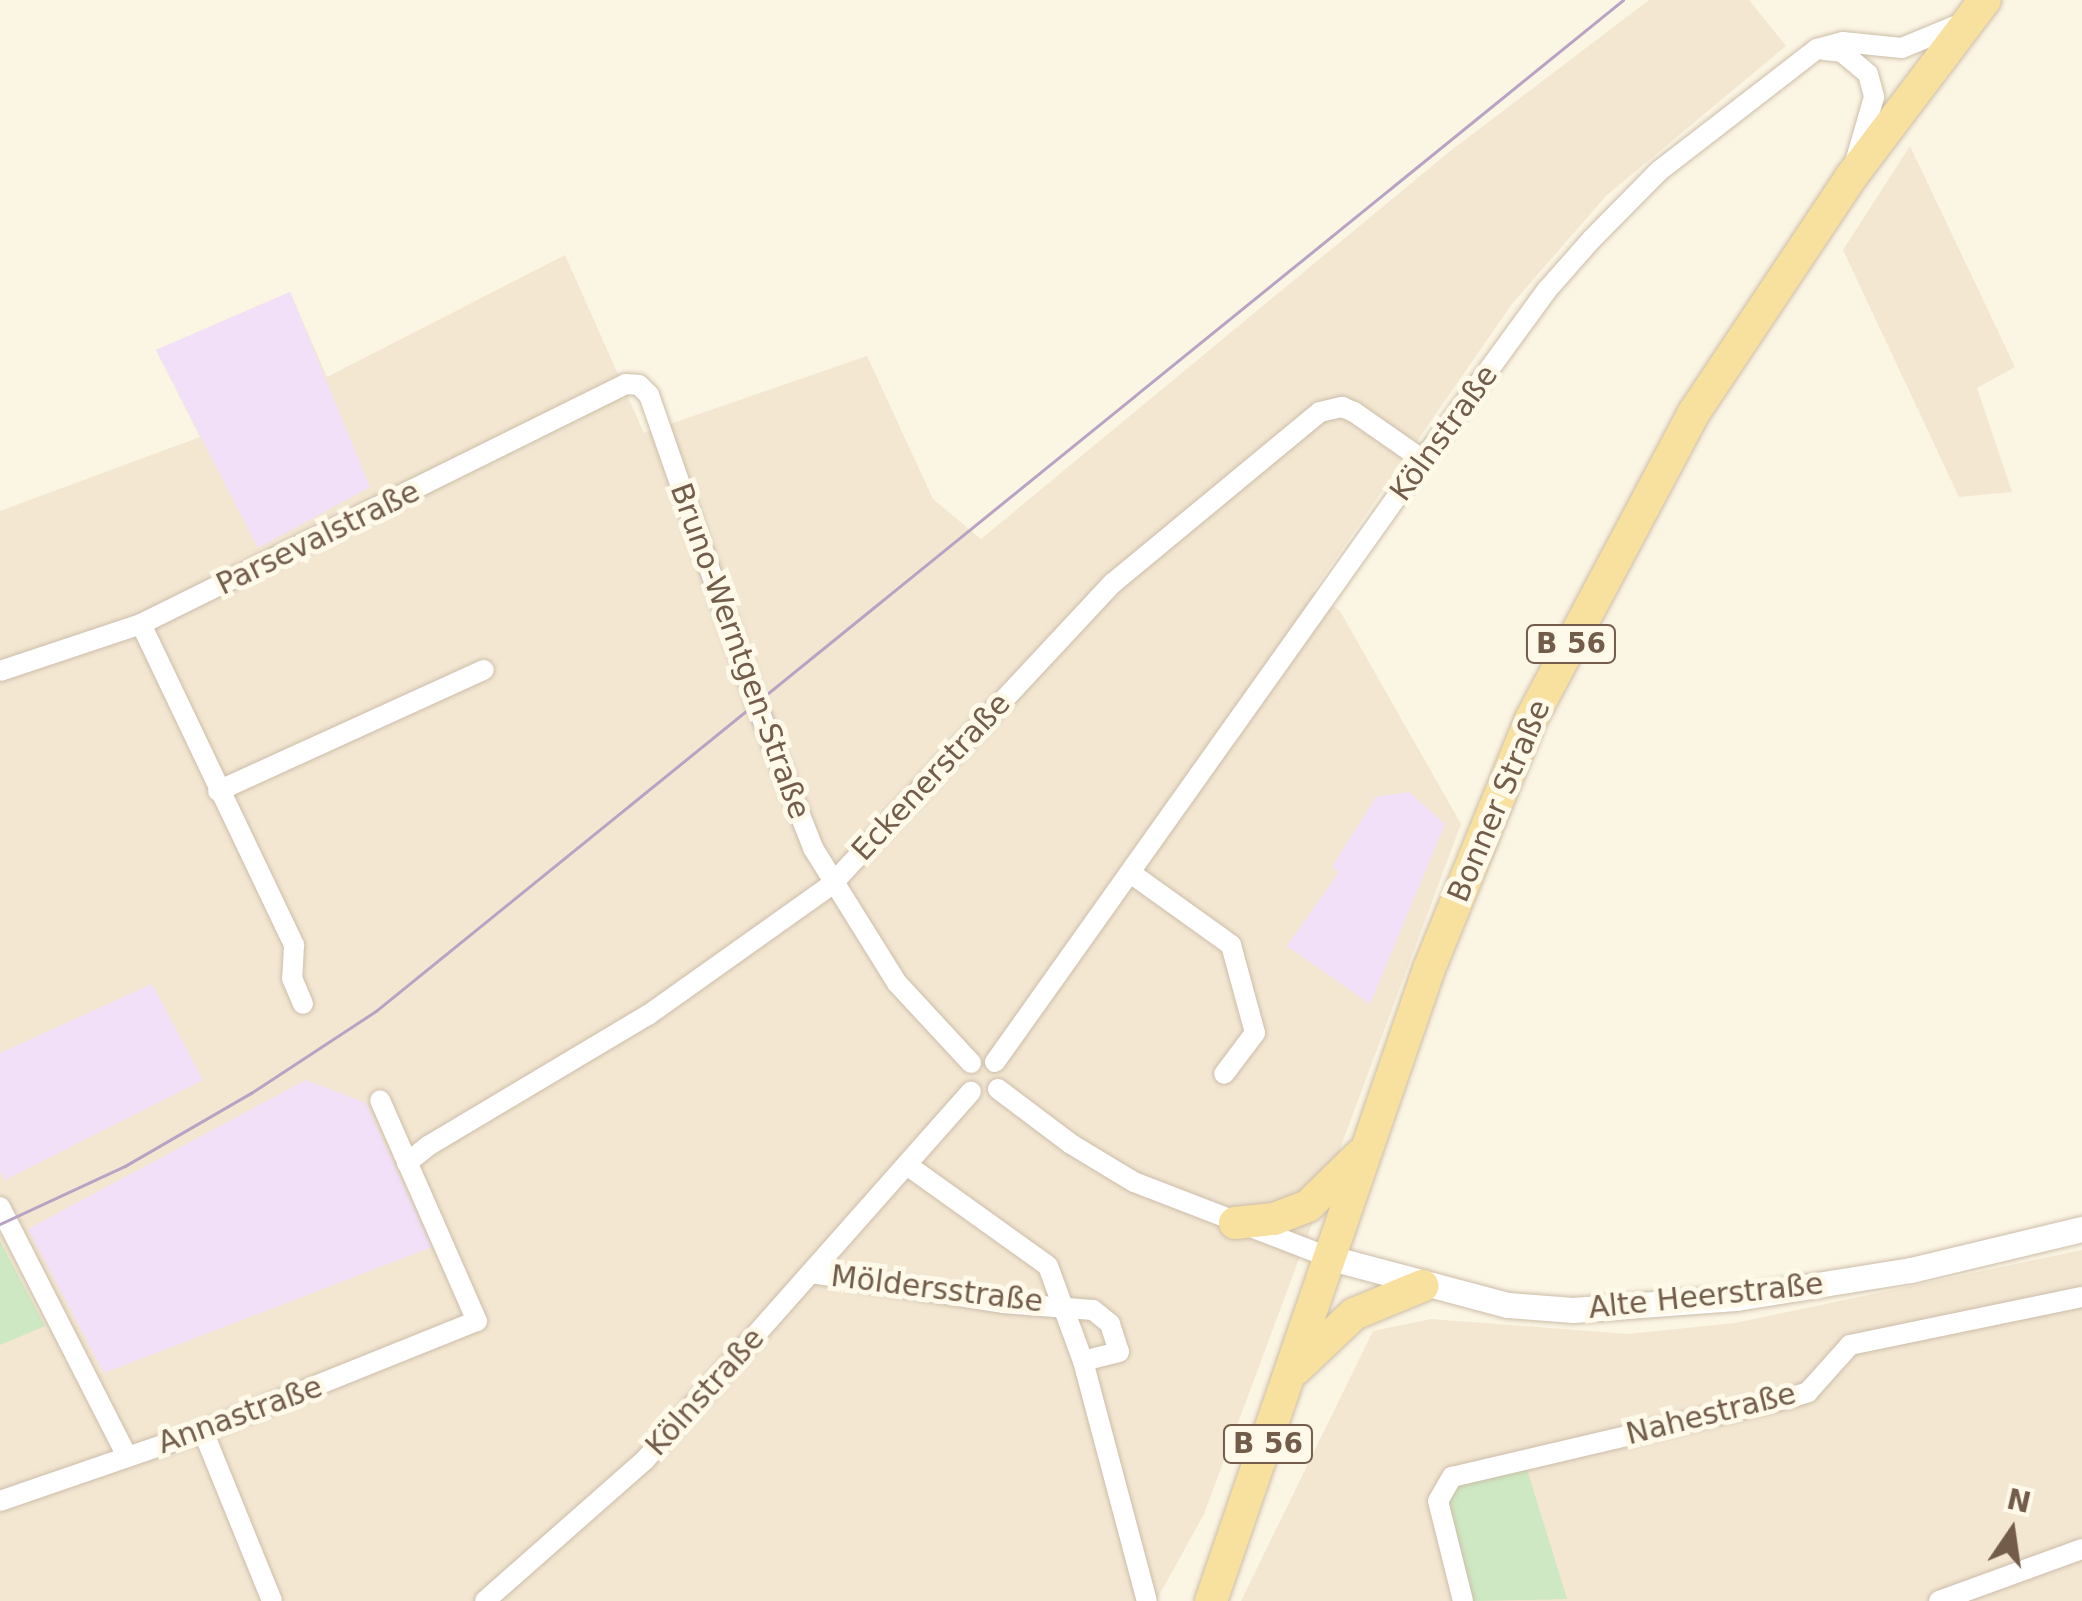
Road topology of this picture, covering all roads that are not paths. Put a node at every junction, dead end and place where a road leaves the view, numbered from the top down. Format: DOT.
graph roads {
  1 [pos="1976,10"];
  2 [pos="1817,49"];
  3 [pos="1851,177"];
  4 [pos="626,384"];
  5 [pos="1424,460"];
  6 [pos="141,624"];
  7 [pos="484,670"];
  8 [pos="0,671"];
  9 [pos="218,792"];
  10 [pos="1132,874"];
  11 [pos="832,884"];
  12 [pos="303,1004"];
  13 [pos="995,1062"];
  14 [pos="971,1063"];
  15 [pos="1224,1074"];
  16 [pos="998,1089"];
  17 [pos="971,1091"];
  18 [pos="380,1100"];
  19 [pos="1367,1148"];
  20 [pos="407,1164"];
  21 [pos="907,1165"];
  22 [pos="0,1208"];
  23 [pos="1235,1222"];
  24 [pos="2082,1228"];
  25 [pos="1331,1258"];
  26 [pos="812,1273"];
  27 [pos="1422,1286"];
  28 [pos="2082,1297"];
  29 [pos="1063,1304"];
  30 [pos="1082,1361"];
  31 [pos="1293,1372"];
  32 [pos="203,1431"];
  33 [pos="127,1456"];
  34 [pos="0,1501"];
  35 [pos="1244,1517"];
  36 [pos="2082,1549"];
  37 [pos="272,1601"];
  38 [pos="485,1601"];
  39 [pos="1148,1601"];
  40 [pos="1197,1601"];
  41 [pos="1211,1601"];
  42 [pos="1463,1601"];
  43 [pos="1940,1601"];
  1 -- 2 [label="street"];
  1 -- 3 [label="main road, Bonner Straße / B 56"];
  2 -- 3 [label="street"];
  2 -- 5 [label="street, Kölnstraße"];
  3 -- 19 [label="main road, Bonner Straße / B 56"];
  4 -- 6 [label="street, Parsevalstraße"];
  4 -- 11 [label="street, Bruno-Werntgen-Straße"];
  5 -- 10 [label="street, Kölnstraße"];
  5 -- 11 [label="street, Eckenerstraße"];
  6 -- 8 [label="street, Parsevalstraße"];
  6 -- 9 [label="street"];
  7 -- 9 [label="street"];
  9 -- 12 [label="street"];
  10 -- 13 [label="street, Kölnstraße"];
  10 -- 15 [label="street"];
  11 -- 14 [label="street, Bruno-Werntgen-Straße"];
  11 -- 20 [label="street, Eckenerstraße"];
  13 -- 14 [label="street"];
  13 -- 16 [label="street"];
  14 -- 17 [label="street"];
  16 -- 17 [label="street"];
  16 -- 23 [label="street"];
  17 -- 21 [label="street, Kölnstraße"];
  18 -- 20 [label="street"];
  19 -- 23 [label="main road"];
  19 -- 25 [label="main road, Bonner Straße / B 56"];
  20 -- 32 [label="street, Annastraße"];
  21 -- 26 [label="street, Kölnstraße"];
  21 -- 29 [label="street"];
  22 -- 33 [label="street"];
  23 -- 25 [label="street"];
  24 -- 27 [label="street, Alte Heerstraße"];
  25 -- 27 [label="street, Alte Heerstraße"];
  25 -- 31 [label="main road, Bonner Straße / B 56"];
  26 -- 29 [label="street, Möldersstraße"];
  26 -- 38 [label="street, Kölnstraße"];
  27 -- 31 [label="main road"];
  28 -- 42 [label="street, Nahestraße"];
  29 -- 30 [label="street, Möldersstraße"];
  29 -- 30 [label="street, Möldersstraße"];
  30 -- 39 [label="street, Möldersstraße"];
  31 -- 35 [label="main road, Bonner Straße / B 56"];
  32 -- 33 [label="street, Annastraße"];
  32 -- 37 [label="street"];
  33 -- 34 [label="street, Annastraße"];
  35 -- 40 [label="main road, Bonner Straße / B 56"];
  35 -- 41 [label="main road, Bonner Straße / B 56"];
  36 -- 43 [label="street"];
}
